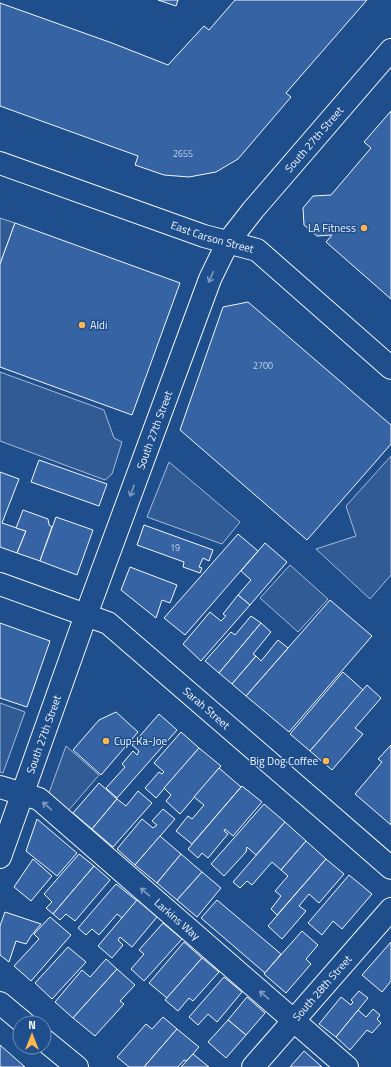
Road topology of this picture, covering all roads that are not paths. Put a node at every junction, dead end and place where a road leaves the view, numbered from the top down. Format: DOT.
graph roads {
  1 [pos="391,50"];
  2 [pos="0,163"];
  3 [pos="228,242"];
  4 [pos="391,368"];
  5 [pos="0,584"];
  6 [pos="86,615"];
  7 [pos="0,787"];
  8 [pos="22,794"];
  9 [pos="0,857"];
  10 [pos="391,868"];
  11 [pos="391,909"];
  12 [pos="0,1003"];
  13 [pos="14,1015"];
  14 [pos="294,1021"];
  15 [pos="52,1047"];
  16 [pos="77,1067"];
  17 [pos="252,1067"];
  18 [pos="347,1067"];
  1 -- 3 [label="street, South 27th Street"];
  2 -- 3 [label="street, East Carson Street"];
  3 -- 4 [label="street, East Carson Street"];
  3 -- 6 [label="street, South 27th Street, one-way"];
  5 -- 6 [label="street, Sarah Street"];
  6 -- 8 [label="street, South 27th Street"];
  6 -- 10 [label="street, Sarah Street"];
  7 -- 8 [label="street, Larkins Way"];
  8 -- 9 [label="street, South 27th Street"];
  14 -- 8 [label="street, Larkins Way, one-way"];
  11 -- 14 [label="street, South 28th Street"];
  12 -- 13 [label="street"];
  14 -- 17 [label="street, South 28th Street"];
  14 -- 18 [label="street, Larkins Way"];
  15 -- 16 [label="street"];
}
